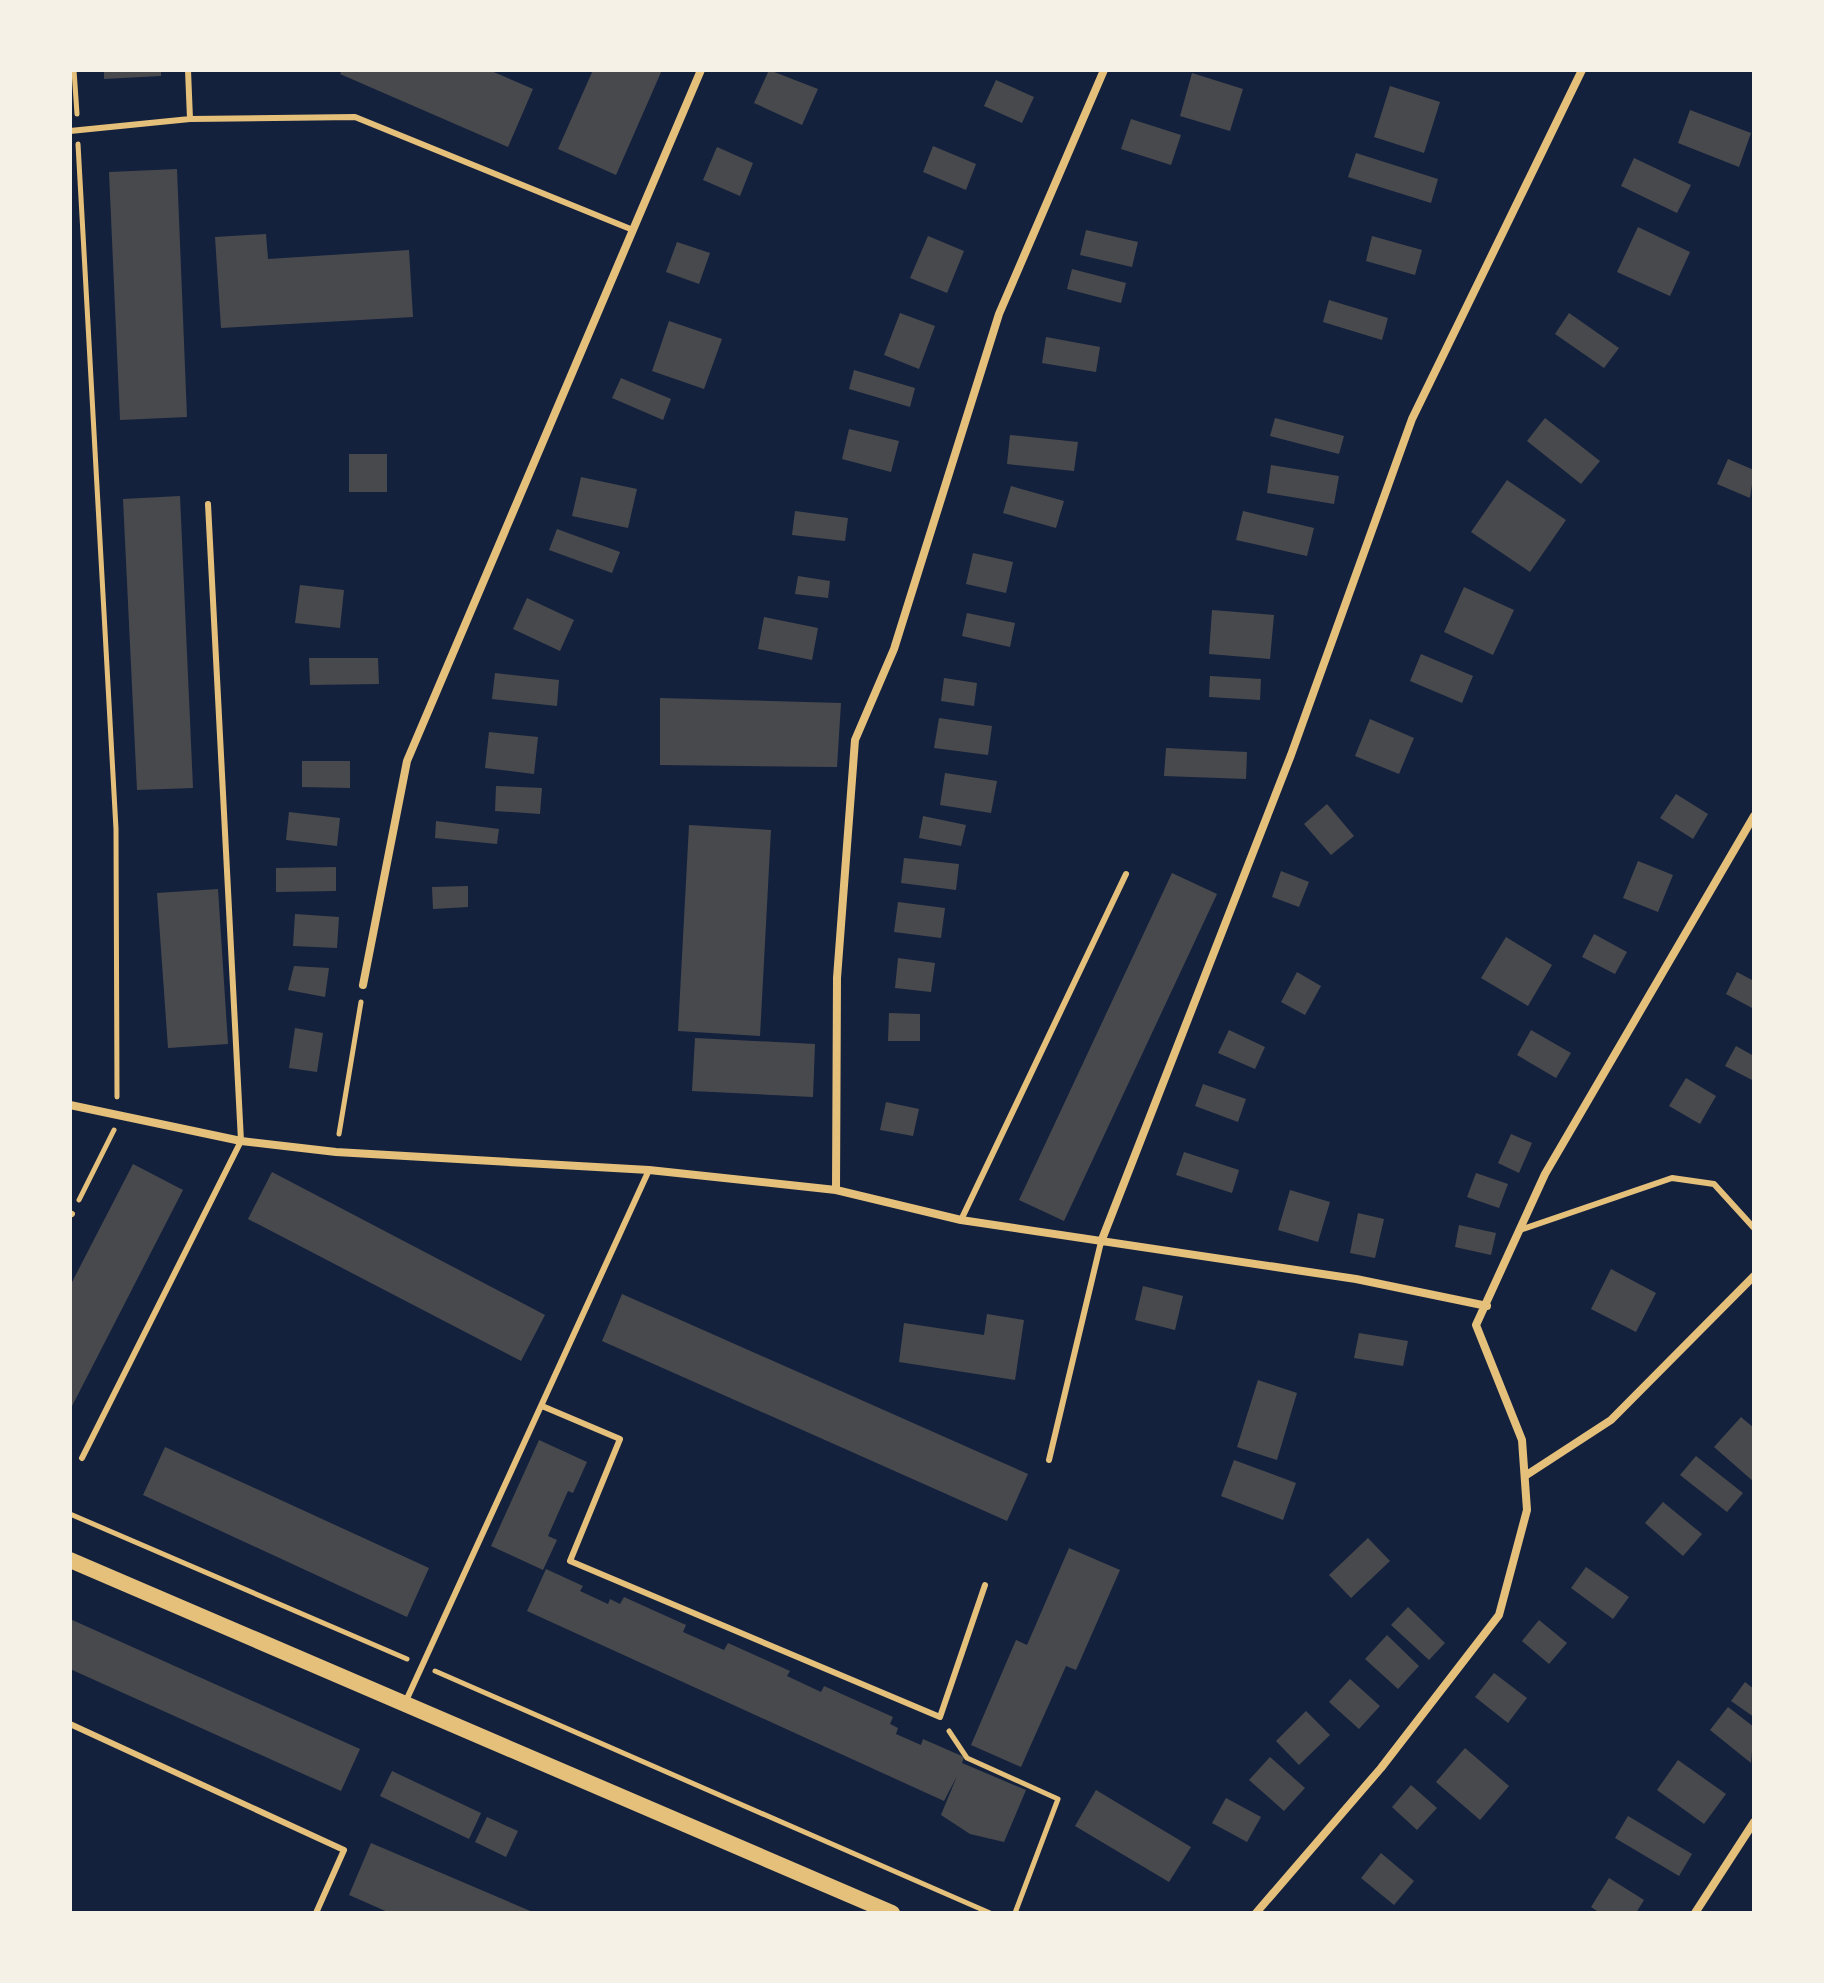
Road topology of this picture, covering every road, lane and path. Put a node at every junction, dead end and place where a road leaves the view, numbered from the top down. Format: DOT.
graph roads {
  1 [pos="74,70"];
  2 [pos="188,70"];
  3 [pos="701,70"];
  4 [pos="1104,70"];
  5 [pos="1582,70"];
  6 [pos="190,119"];
  7 [pos="74,131"];
  8 [pos="633,230"];
  9 [pos="208,504"];
  10 [pos="1754,816"];
  11 [pos="1126,874"];
  12 [pos="363,985"];
  13 [pos="70,1105"];
  14 [pos="118,1115"];
  15 [pos="241,1141"];
  16 [pos="336,1152"];
  17 [pos="649,1170"];
  18 [pos="836,1190"];
  19 [pos="71,1214"];
  20 [pos="961,1220"];
  21 [pos="1754,1228"];
  22 [pos="1520,1230"];
  23 [pos="1101,1242"];
  24 [pos="1754,1276"];
  25 [pos="1487,1306"];
  26 [pos="542,1406"];
  27 [pos="82,1458"];
  28 [pos="1049,1460"];
  29 [pos="1525,1476"];
  30 [pos="70,1514"];
  31 [pos="70,1560"];
  32 [pos="985,1585"];
  33 [pos="423,1666"];
  34 [pos="405,1703"];
  35 [pos="940,1717"];
  36 [pos="70,1724"];
  37 [pos="1754,1822"];
  38 [pos="318,1912"];
  39 [pos="892,1913"];
  40 [pos="990,1913"];
  41 [pos="1015,1913"];
  42 [pos="1256,1913"];
  43 [pos="1695,1913"];
  1 -- 7 [label="path"];
  2 -- 6 [label="lane"];
  3 -- 8 [label="street"];
  4 -- 18 [label="street"];
  5 -- 23 [label="street"];
  6 -- 7 [label="lane"];
  6 -- 8 [label="lane"];
  7 -- 14 [label="path"];
  8 -- 12 [label="street"];
  9 -- 15 [label="lane"];
  10 -- 22 [label="street"];
  11 -- 20 [label="lane"];
  12 -- 16 [label="path"];
  13 -- 14 [label="street"];
  14 -- 15 [label="street"];
  14 -- 19 [label="path"];
  15 -- 16 [label="street"];
  15 -- 27 [label="lane"];
  16 -- 17 [label="street"];
  17 -- 18 [label="street"];
  17 -- 26 [label="lane"];
  18 -- 20 [label="street"];
  20 -- 23 [label="street"];
  21 -- 22 [label="lane"];
  22 -- 25 [label="street"];
  23 -- 25 [label="street"];
  23 -- 28 [label="lane"];
  24 -- 29 [label="street"];
  25 -- 29 [label="street"];
  26 -- 33 [label="lane"];
  26 -- 35 [label="lane"];
  29 -- 42 [label="street"];
  30 -- 33 [label="path"];
  31 -- 34 [label="main road"];
  32 -- 35 [label="lane"];
  33 -- 34 [label="lane"];
  33 -- 40 [label="path"];
  34 -- 39 [label="main road"];
  35 -- 41 [label="path"];
  36 -- 38 [label="lane"];
  37 -- 43 [label="street"];
}
